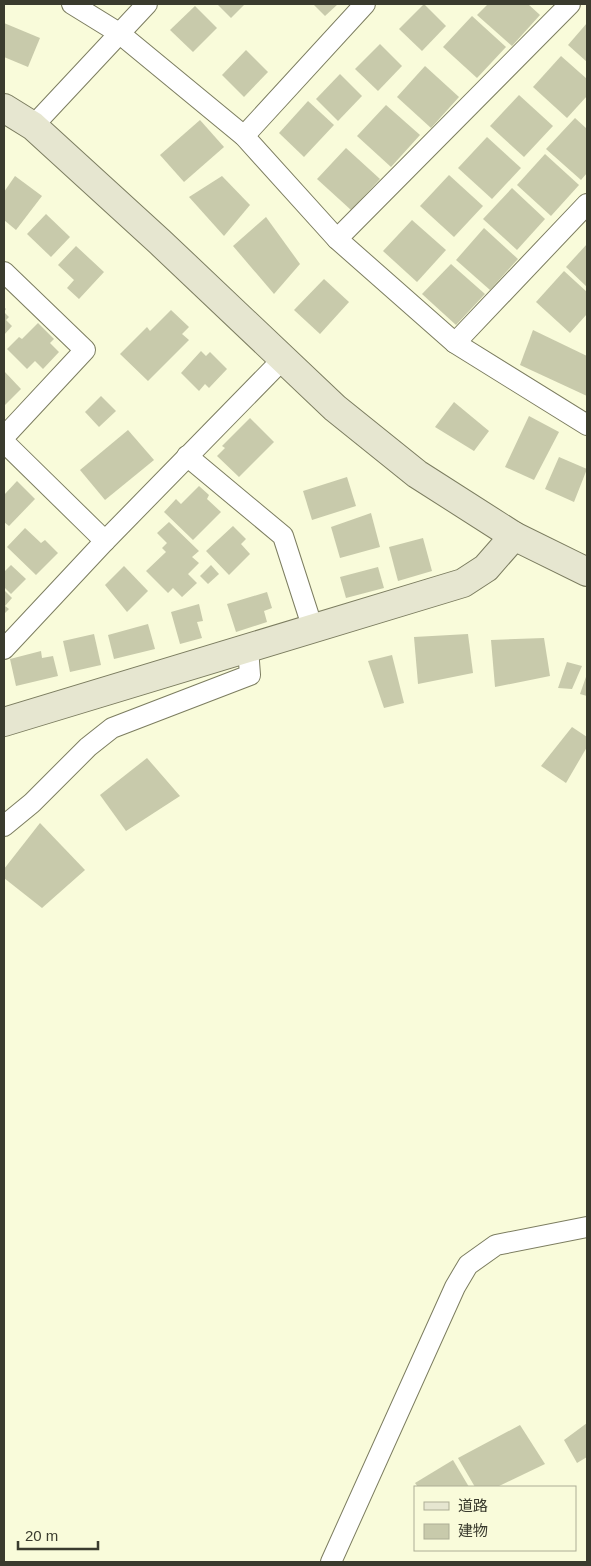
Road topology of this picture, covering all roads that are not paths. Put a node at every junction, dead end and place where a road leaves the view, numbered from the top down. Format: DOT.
graph roads {
  1 [pos="72,4"];
  2 [pos="147,4"];
  3 [pos="365,4"];
  4 [pos="570,4"];
  5 [pos="119,33"];
  6 [pos="4,108"];
  7 [pos="34,126"];
  8 [pos="244,136"];
  9 [pos="587,204"];
  10 [pos="337,239"];
  11 [pos="4,272"];
  12 [pos="455,343"];
  13 [pos="283,359"];
  14 [pos="587,424"];
  15 [pos="4,437"];
  16 [pos="4,442"];
  17 [pos="187,456"];
  18 [pos="514,536"];
  19 [pos="105,541"];
  20 [pos="587,572"];
  21 [pos="313,629"];
  22 [pos="248,648"];
  23 [pos="4,649"];
  24 [pos="4,722"];
  25 [pos="4,826"];
  26 [pos="587,1227"];
  27 [pos="332,1562"];
  1 -- 5 [label="street"];
  2 -- 5 [label="street"];
  3 -- 8 [label="street"];
  4 -- 10 [label="street"];
  5 -- 7 [label="street"];
  5 -- 8 [label="street"];
  6 -- 7 [label="street"];
  7 -- 13 [label="street"];
  8 -- 10 [label="street"];
  9 -- 12 [label="street"];
  10 -- 12 [label="street"];
  11 -- 15 [label="street"];
  12 -- 14 [label="street"];
  13 -- 17 [label="street"];
  13 -- 18 [label="street"];
  16 -- 19 [label="street"];
  17 -- 19 [label="street"];
  17 -- 21 [label="street"];
  18 -- 20 [label="street"];
  18 -- 21 [label="street"];
  19 -- 23 [label="street"];
  21 -- 22 [label="street"];
  22 -- 24 [label="street"];
  22 -- 25 [label="street"];
  26 -- 27 [label="street"];
}
